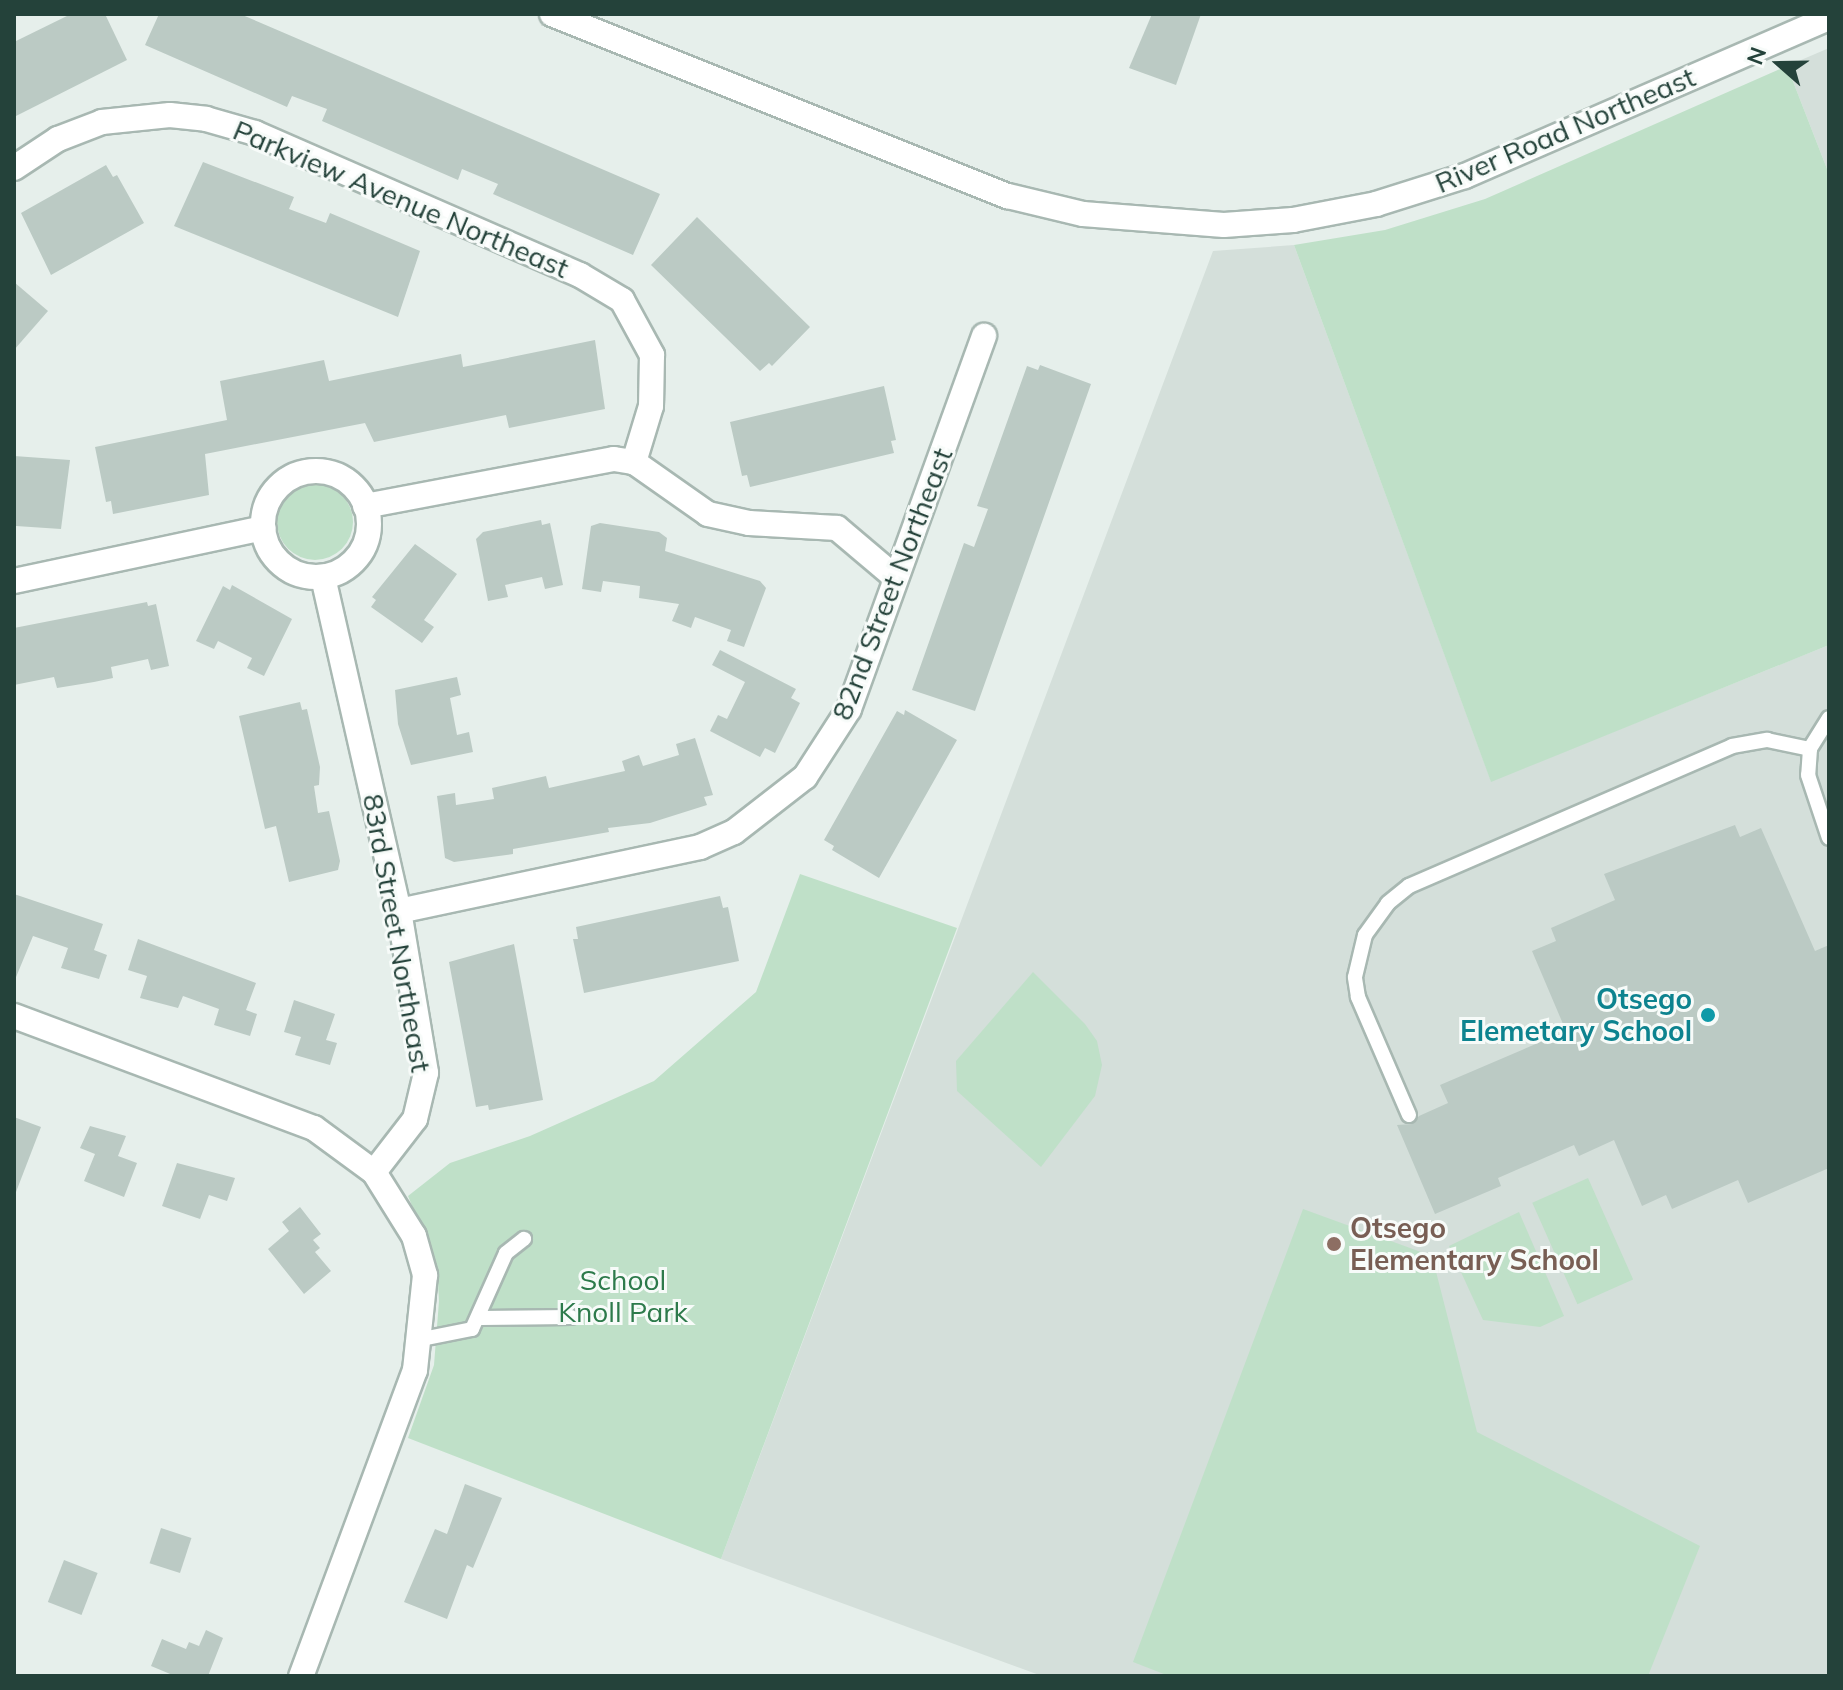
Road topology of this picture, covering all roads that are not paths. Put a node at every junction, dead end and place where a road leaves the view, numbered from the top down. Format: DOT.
graph roads {
  1 [pos="552,14"];
  2 [pos="597,14"];
  3 [pos="1829,18"];
  4 [pos="14,168"];
  5 [pos="949,175"];
  6 [pos="984,336"];
  7 [pos="634,462"];
  8 [pos="365,506"];
  9 [pos="263,528"];
  10 [pos="323,577"];
  11 [pos="895,577"];
  12 [pos="14,581"];
  13 [pos="1829,718"];
  14 [pos="1810,749"];
  15 [pos="1829,838"];
  16 [pos="399,911"];
  17 [pos="14,1016"];
  18 [pos="1409,1115"];
  19 [pos="374,1172"];
  20 [pos="524,1239"];
  21 [pos="571,1317"];
  22 [pos="481,1318"];
  23 [pos="422,1339"];
  24 [pos="301,1676"];
  1 -- 5 [label="street"];
  2 -- 5 [label="street"];
  3 -- 5 [label="street, River Road Northeast"];
  4 -- 7 [label="street, Parkview Avenue Northeast"];
  6 -- 11 [label="street, 82nd Street Northeast"];
  7 -- 8 [label="street"];
  7 -- 11 [label="street"];
  8 -- 9 [label="street"];
  8 -- 10 [label="street"];
  9 -- 10 [label="street"];
  9 -- 12 [label="street"];
  10 -- 16 [label="street, 83rd Street Northeast"];
  11 -- 16 [label="street, 82nd Street Northeast"];
  13 -- 14 [label="lane"];
  14 -- 15 [label="lane"];
  14 -- 18 [label="lane"];
  16 -- 19 [label="street, 83rd Street Northeast"];
  17 -- 19 [label="street"];
  19 -- 23 [label="street"];
  20 -- 22 [label="lane"];
  21 -- 22 [label="lane"];
  22 -- 23 [label="lane"];
  23 -- 24 [label="street"];
}
